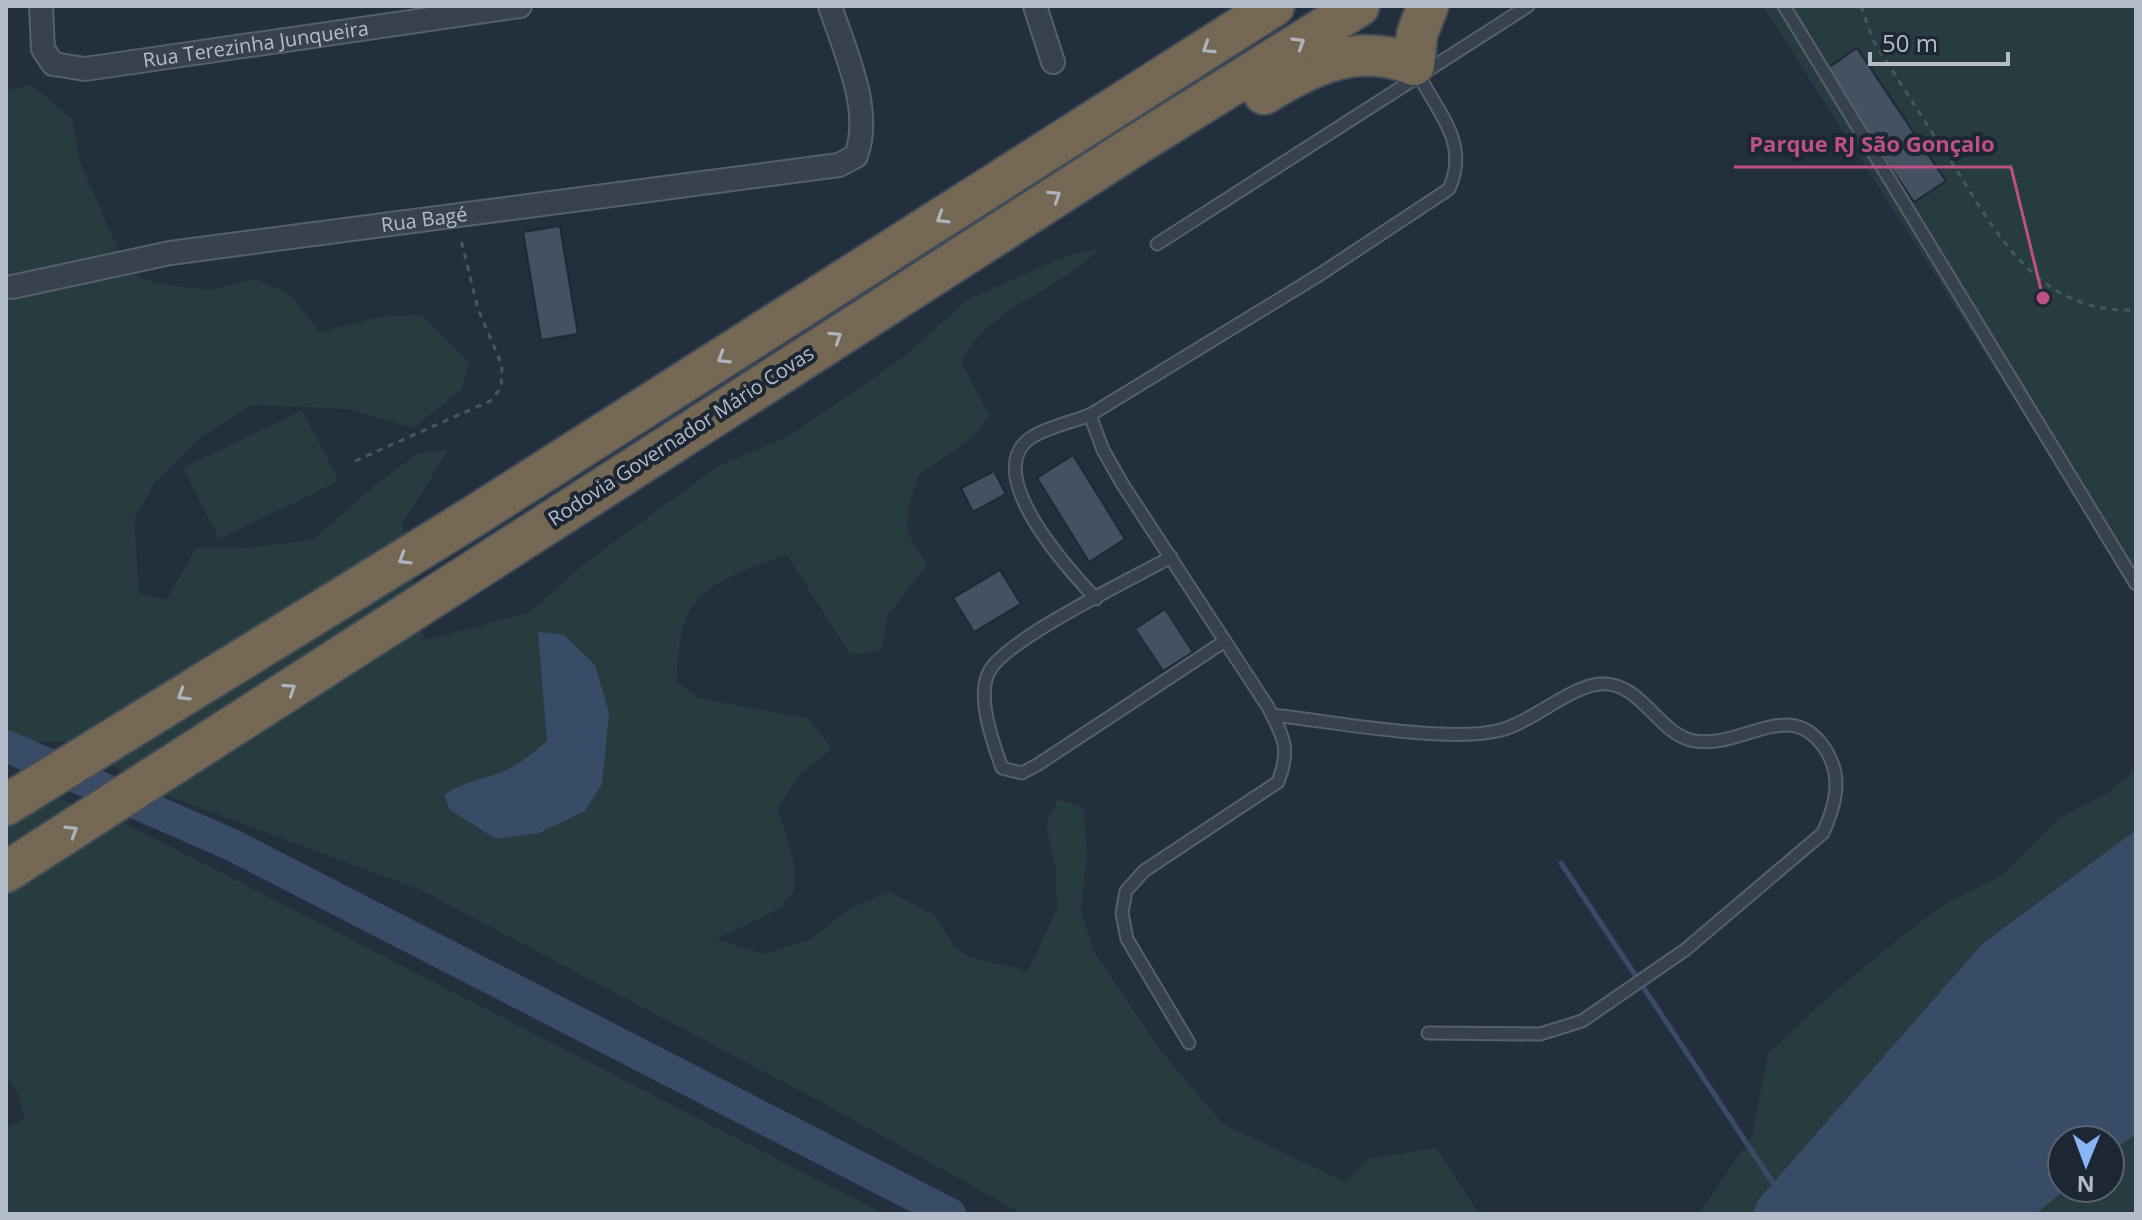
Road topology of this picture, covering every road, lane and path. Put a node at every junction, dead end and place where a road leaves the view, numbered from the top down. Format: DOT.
graph roads {
  1 [pos="41,6"];
  2 [pos="520,6"];
  3 [pos="830,6"];
  4 [pos="1035,6"];
  5 [pos="1274,6"];
  6 [pos="1359,6"];
  7 [pos="1428,6"];
  8 [pos="1528,6"];
  9 [pos="1784,6"];
  10 [pos="1861,6"];
  11 [pos="1053,62"];
  12 [pos="1417,70"];
  13 [pos="1131,148"];
  14 [pos="455,217"];
  15 [pos="1157,244"];
  16 [pos="12,287"];
  17 [pos="2136,310"];
  18 [pos="1090,415"];
  19 [pos="355,461"];
  20 [pos="1171,557"];
  21 [pos="2136,584"];
  22 [pos="1096,599"];
  23 [pos="1225,641"];
  24 [pos="1272,715"];
  25 [pos="6,805"];
  26 [pos="6,872"];
  27 [pos="1428,1033"];
  28 [pos="1189,1043"];
  1 -- 2 [label="street, Rua Terezinha Junqueira"];
  3 -- 14 [label="street, Rua Bagé"];
  4 -- 11 [label="street"];
  5 -- 25 [label="highway, one-way"];
  13 -- 6 [label="highway, Rodovia Governador Mário Covas, one-way"];
  7 -- 12 [label="highway"];
  8 -- 12 [label="lane"];
  9 -- 21 [label="lane"];
  10 -- 17 [label="path"];
  12 -- 13 [label="highway"];
  12 -- 15 [label="lane"];
  12 -- 18 [label="lane"];
  26 -- 13 [label="highway, Rodovia Governador Mário Covas, one-way"];
  14 -- 16 [label="street, Rua Bagé"];
  14 -- 19 [label="path"];
  18 -- 20 [label="lane"];
  18 -- 22 [label="lane"];
  20 -- 22 [label="lane"];
  20 -- 23 [label="lane"];
  22 -- 23 [label="lane"];
  23 -- 24 [label="lane"];
  24 -- 27 [label="lane"];
  24 -- 28 [label="lane"];
}
